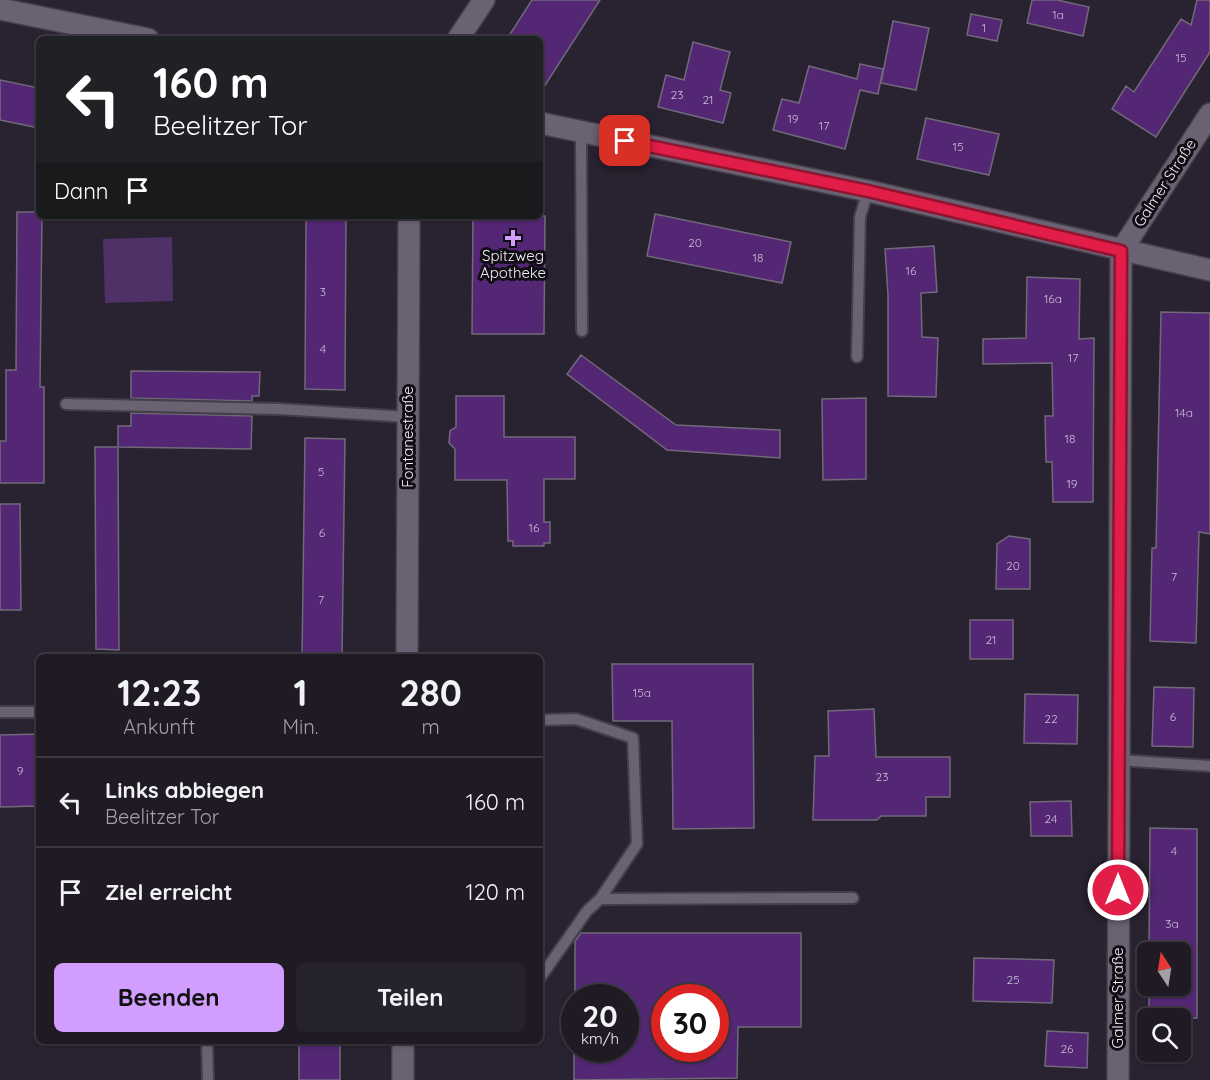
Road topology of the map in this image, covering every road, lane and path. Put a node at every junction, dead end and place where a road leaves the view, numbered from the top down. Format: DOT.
graph roads {
  1 [pos="484,0"];
  2 [pos="0,9"];
  3 [pos="133,36"];
  4 [pos="460,36"];
  5 [pos="1210,114"];
  6 [pos="543,124"];
  7 [pos="580,132"];
  8 [pos="868,191"];
  9 [pos="409,219"];
  10 [pos="1121,251"];
  11 [pos="1210,270"];
  12 [pos="582,331"];
  13 [pos="857,357"];
  14 [pos="66,404"];
  15 [pos="408,417"];
  16 [pos="407,654"];
  17 [pos="0,712"];
  18 [pos="36,712"];
  19 [pos="543,720"];
  20 [pos="1118,760"];
  21 [pos="1210,766"];
  22 [pos="600,898"];
  23 [pos="853,898"];
  24 [pos="543,974"];
  25 [pos="207,1044"];
  26 [pos="403,1044"];
  27 [pos="208,1080"];
  28 [pos="403,1080"];
  29 [pos="1118,1080"];
  1 -- 4 [label="street"];
  2 -- 3 [label="street"];
  5 -- 10 [label="street, Galmer Straße"];
  6 -- 7 [label="street"];
  7 -- 8 [label="street"];
  7 -- 12 [label="lane"];
  8 -- 10 [label="street"];
  8 -- 13 [label="lane"];
  9 -- 15 [label="street, Fontanestraße"];
  10 -- 11 [label="street"];
  10 -- 20 [label="street, Galmer Straße"];
  14 -- 15 [label="lane"];
  15 -- 16 [label="street, Fontanestraße"];
  17 -- 18 [label="lane"];
  19 -- 22 [label="lane"];
  20 -- 21 [label="lane"];
  20 -- 29 [label="street, Galmer Straße"];
  22 -- 23 [label="lane"];
  22 -- 24 [label="lane"];
  25 -- 27 [label="lane"];
  26 -- 28 [label="street"];
}
